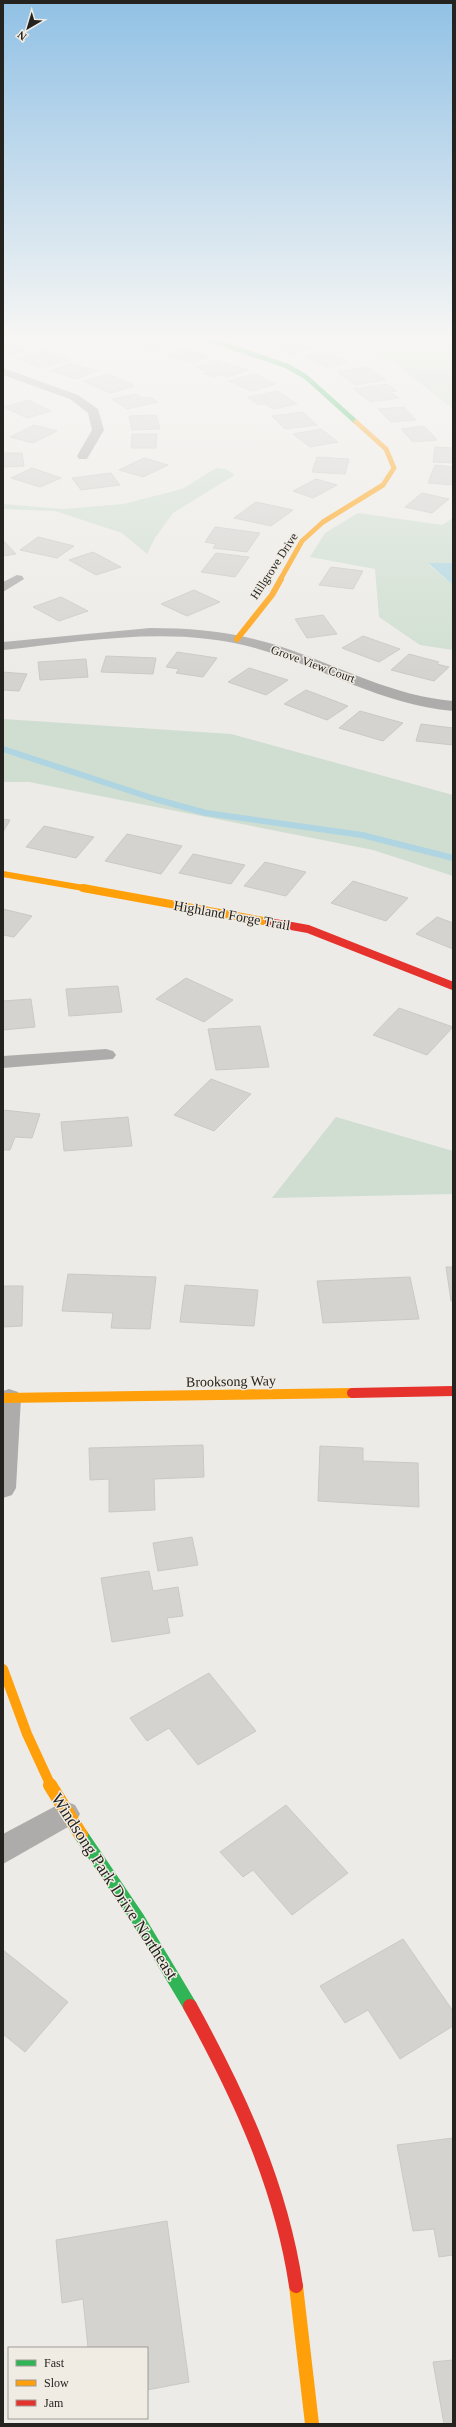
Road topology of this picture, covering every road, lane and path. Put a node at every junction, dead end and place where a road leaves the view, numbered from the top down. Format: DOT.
graph roads {
  1 [pos="86,450"];
  2 [pos="387,450"];
  3 [pos="83,456"];
  4 [pos="17,579"];
  5 [pos="3,588"];
  6 [pos="236,639"];
  7 [pos="3,646"];
  8 [pos="453,706"];
  9 [pos="3,874"];
  10 [pos="453,986"];
  11 [pos="106,1055"];
  12 [pos="3,1062"];
  13 [pos="453,1391"];
  14 [pos="6,1398"];
  15 [pos="3,1488"];
  16 [pos="3,1669"];
  17 [pos="65,1814"];
  18 [pos="3,1850"];
  19 [pos="312,2424"];
  1 -- 3 [label="street"];
  2 -- 6 [label="street, Hillgrove Drive"];
  4 -- 5 [label="street"];
  6 -- 7 [label="street, Grove View Court"];
  6 -- 8 [label="street, Grove View Court"];
  9 -- 10 [label="street, Highland Forge Trail"];
  11 -- 12 [label="street"];
  13 -- 14 [label="street, Brooksong Way"];
  14 -- 15 [label="street"];
  16 -- 17 [label="street, Windsong Park Drive Northeast"];
  17 -- 18 [label="street"];
  17 -- 19 [label="street, Windsong Park Drive Northeast"];
}
